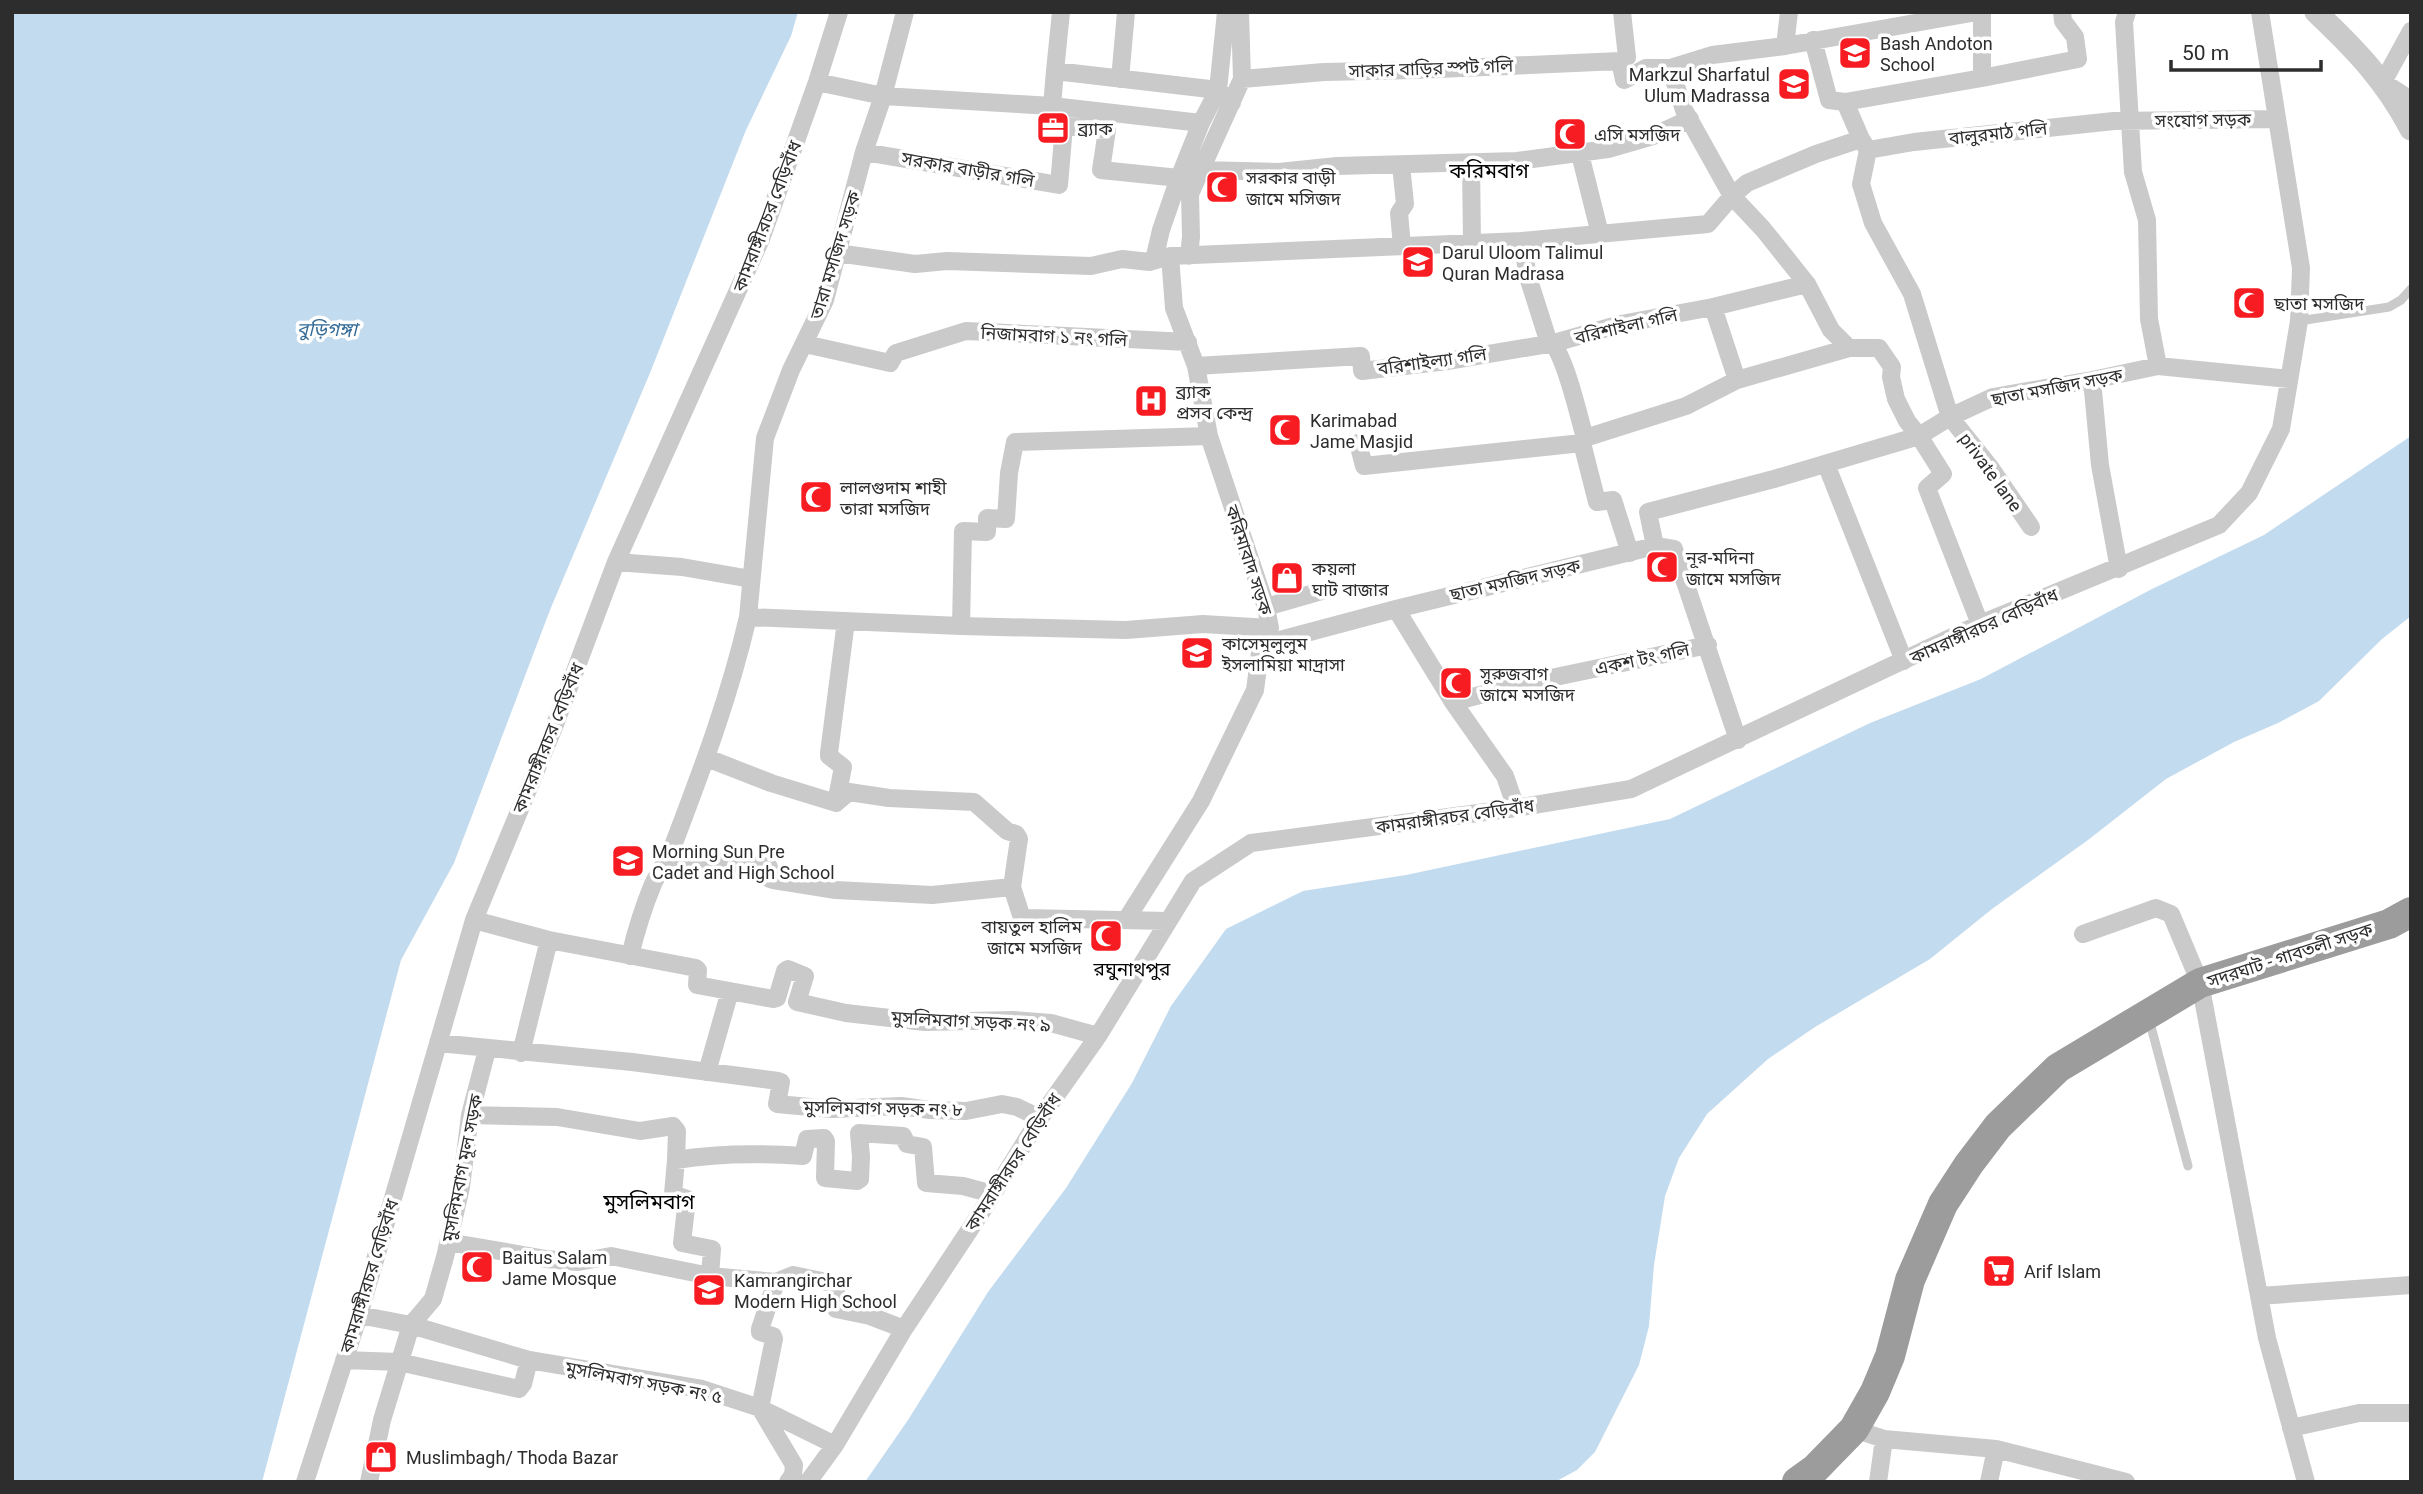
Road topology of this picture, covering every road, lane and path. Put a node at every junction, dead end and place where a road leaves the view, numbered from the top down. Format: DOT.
graph roads {
  1 [pos="839,12"];
  2 [pos="905,12"];
  3 [pos="1061,12"];
  4 [pos="1126,12"];
  5 [pos="1226,12"];
  6 [pos="1240,12"];
  7 [pos="1622,12"];
  8 [pos="1789,12"];
  9 [pos="1980,12"];
  10 [pos="2062,12"];
  11 [pos="2127,12"];
  12 [pos="2260,12"];
  13 [pos="2316,12"];
  14 [pos="2411,30"];
  15 [pos="1814,40"];
  16 [pos="1785,46"];
  17 [pos="1620,61"];
  18 [pos="1670,68"];
  19 [pos="1055,71"];
  20 [pos="1982,78"];
  21 [pos="1120,79"];
  22 [pos="1242,79"];
  23 [pos="817,82"];
  24 [pos="2384,82"];
  25 [pos="1218,90"];
  26 [pos="883,96"];
  27 [pos="2411,100"];
  28 [pos="1845,102"];
  29 [pos="1232,103"];
  30 [pos="1052,106"];
  31 [pos="1690,119"];
  32 [pos="2277,119"];
  33 [pos="2129,122"];
  34 [pos="1201,123"];
  35 [pos="2411,130"];
  36 [pos="1865,144"];
  37 [pos="864,152"];
  38 [pos="1580,154"];
  39 [pos="1471,163"];
  40 [pos="1401,165"];
  41 [pos="1202,170"];
  42 [pos="1179,178"];
  43 [pos="1732,196"];
  44 [pos="1600,234"];
  45 [pos="1522,241"];
  46 [pos="1472,243"];
  47 [pos="1402,246"];
  48 [pos="837,253"];
  49 [pos="1189,256"];
  50 [pos="1162,258"];
  51 [pos="1807,284"];
  52 [pos="2411,289"];
  53 [pos="1713,307"];
  54 [pos="2299,321"];
  55 [pos="1188,342"];
  56 [pos="1554,343"];
  57 [pos="805,344"];
  58 [pos="1849,348"];
  59 [pos="1196,366"];
  60 [pos="2158,366"];
  61 [pos="2289,379"];
  62 [pos="1737,380"];
  63 [pos="2092,380"];
  64 [pos="1950,417"];
  65 [pos="1209,436"];
  66 [pos="1920,436"];
  67 [pos="1584,441"];
  68 [pos="1358,443"];
  69 [pos="1826,464"];
  70 [pos="2031,527"];
  71 [pos="1656,546"];
  72 [pos="1630,553"];
  73 [pos="616,562"];
  74 [pos="2119,569"];
  75 [pos="751,579"];
  76 [pos="1332,588"];
  77 [pos="1266,607"];
  78 [pos="1396,609"];
  79 [pos="748,617"];
  80 [pos="846,621"];
  81 [pos="1980,624"];
  82 [pos="961,626"];
  83 [pos="1270,628"];
  84 [pos="1261,645"];
  85 [pos="1708,645"];
  86 [pos="1904,660"];
  87 [pos="1453,702"];
  88 [pos="1738,740"];
  89 [pos="707,758"];
  90 [pos="836,803"];
  91 [pos="1516,808"];
  92 [pos="669,856"];
  93 [pos="1012,887"];
  94 [pos="2411,912"];
  95 [pos="474,920"];
  96 [pos="1126,920"];
  97 [pos="1167,921"];
  98 [pos="2083,934"];
  99 [pos="549,940"];
  100 [pos="631,956"];
  101 [pos="2200,984"];
  102 [pos="730,991"];
  103 [pos="2148,1013"];
  104 [pos="1098,1036"];
  105 [pos="438,1043"];
  106 [pos="488,1049"];
  107 [pos="520,1053"];
  108 [pos="707,1072"];
  109 [pos="470,1115"];
  110 [pos="1040,1118"];
  111 [pos="676,1160"];
  112 [pos="2188,1166"];
  113 [pos="993,1194"];
  114 [pos="448,1242"];
  115 [pos="710,1276"];
  116 [pos="776,1282"];
  117 [pos="2411,1285"];
  118 [pos="2259,1296"];
  119 [pos="359,1315"];
  120 [pos="411,1325"];
  121 [pos="904,1329"];
  122 [pos="344,1360"];
  123 [pos="528,1360"];
  124 [pos="399,1362"];
  125 [pos="760,1408"];
  126 [pos="2411,1413"];
  127 [pos="2291,1428"];
  128 [pos="1854,1429"];
  129 [pos="1884,1439"];
  130 [pos="835,1445"];
  131 [pos="1996,1449"];
  132 [pos="2072,1475"];
  133 [pos="375,1481"];
  134 [pos="305,1482"];
  135 [pos="788,1482"];
  136 [pos="808,1482"];
  137 [pos="1797,1482"];
  138 [pos="1878,1482"];
  139 [pos="1989,1482"];
  140 [pos="2126,1482"];
  141 [pos="2306,1482"];
  1 -- 23 [label="street, কামরাঙ্গীরচর বেড়িবাঁধ"];
  2 -- 26 [label="street, তারা মসজিদ সড়ক"];
  3 -- 19 [label="street"];
  4 -- 21 [label="street"];
  5 -- 25 [label="street"];
  6 -- 22 [label="street"];
  7 -- 17 [label="street"];
  8 -- 16 [label="street"];
  9 -- 15 [label="street"];
  9 -- 20 [label="street"];
  10 -- 20 [label="street"];
  11 -- 33 [label="street"];
  12 -- 32 [label="street"];
  13 -- 24 [label="street"];
  14 -- 24 [label="street"];
  15 -- 16 [label="street"];
  15 -- 28 [label="street"];
  16 -- 18 [label="street"];
  17 -- 18 [label="street"];
  17 -- 22 [label="street, সাকার বাড়ির স্পট গলি"];
  18 -- 31 [label="street"];
  19 -- 21 [label="street"];
  19 -- 30 [label="street"];
  20 -- 28 [label="street"];
  21 -- 25 [label="street"];
  22 -- 29 [label="street"];
  23 -- 26 [label="street"];
  23 -- 73 [label="street, কামরাঙ্গীরচর বেড়িবাঁধ"];
  24 -- 27 [label="street"];
  24 -- 35 [label="street"];
  25 -- 29 [label="street"];
  25 -- 34 [label="street"];
  26 -- 30 [label="street"];
  26 -- 37 [label="street, তারা মসজিদ সড়ক"];
  28 -- 36 [label="street"];
  29 -- 41 [label="street"];
  30 -- 34 [label="street"];
  31 -- 38 [label="street"];
  31 -- 43 [label="street"];
  32 -- 33 [label="street, সংযোগ সড়ক"];
  32 -- 54 [label="street"];
  33 -- 36 [label="street, বালুরমাঠ গলি"];
  33 -- 60 [label="street"];
  34 -- 42 [label="street"];
  36 -- 43 [label="street, বালুরমাঠ গলি"];
  36 -- 64 [label="street"];
  37 -- 42 [label="street, সরকার বাড়ীর গলি"];
  37 -- 48 [label="street, তারা মসজিদ সড়ক"];
  38 -- 39 [label="street"];
  38 -- 44 [label="street"];
  39 -- 40 [label="street"];
  39 -- 46 [label="street"];
  40 -- 41 [label="street"];
  40 -- 47 [label="street"];
  41 -- 49 [label="street"];
  42 -- 50 [label="street"];
  43 -- 44 [label="street, বালুরমাঠ গলি"];
  43 -- 51 [label="street"];
  44 -- 45 [label="street, বালুরমাঠ গলি"];
  45 -- 46 [label="street, বালুরমাঠ গলি"];
  45 -- 56 [label="street"];
  46 -- 47 [label="street, বালুরমাঠ গলি"];
  47 -- 49 [label="street, বালুরমাঠ গলি"];
  48 -- 50 [label="street, বালুরমাঠ গলি"];
  48 -- 57 [label="street, তারা মসজিদ সড়ক"];
  49 -- 50 [label="street, বালুরমাঠ গলি"];
  50 -- 55 [label="street, করিমাবাদ সড়ক"];
  51 -- 53 [label="street, বরিশাইলা গলি"];
  51 -- 58 [label="street"];
  52 -- 54 [label="lane"];
  53 -- 56 [label="street, বরিশাইলা গলি"];
  53 -- 62 [label="street"];
  54 -- 61 [label="street"];
  55 -- 57 [label="street, নিজামবাগ ১ নং গলি"];
  55 -- 59 [label="street, করিমাবাদ সড়ক"];
  56 -- 59 [label="street, বরিশাইল্যা গলি"];
  56 -- 67 [label="street, বরিশাইলা গলি"];
  57 -- 75 [label="street, তারা মসজিদ সড়ক"];
  58 -- 62 [label="street"];
  58 -- 66 [label="street"];
  59 -- 65 [label="street, করিমাবাদ সড়ক"];
  60 -- 61 [label="street, ছাতা মসজিদ সড়ক"];
  60 -- 63 [label="street, ছাতা মসজিদ সড়ক"];
  61 -- 74 [label="street, কামরাঙ্গীরচর বেড়িবাঁধ"];
  62 -- 67 [label="street"];
  63 -- 64 [label="street, ছাতা মসজিদ সড়ক"];
  63 -- 74 [label="street"];
  64 -- 66 [label="street, ছাতা মসজিদ সড়ক"];
  64 -- 70 [label="street, private lane"];
  65 -- 77 [label="street, করিমাবাদ সড়ক"];
  65 -- 82 [label="street"];
  66 -- 69 [label="street, ছাতা মসজিদ সড়ক"];
  66 -- 81 [label="street"];
  67 -- 68 [label="street"];
  67 -- 72 [label="street, বরিশাইলা গলি"];
  69 -- 71 [label="street, ছাতা মসজিদ সড়ক"];
  69 -- 86 [label="street"];
  71 -- 72 [label="street, ছাতা মসজিদ সড়ক"];
  71 -- 85 [label="street"];
  72 -- 78 [label="street, ছাতা মসজিদ সড়ক"];
  73 -- 75 [label="street"];
  73 -- 95 [label="street, কামরাঙ্গীরচর বেড়িবাঁধ"];
  74 -- 81 [label="street, কামরাঙ্গীরচর বেড়িবাঁধ"];
  75 -- 79 [label="street, তারা মসজিদ সড়ক"];
  76 -- 77 [label="street"];
  77 -- 83 [label="street, করিমাবাদ সড়ক"];
  78 -- 84 [label="street, ছাতা মসজিদ সড়ক"];
  78 -- 87 [label="street"];
  79 -- 80 [label="street"];
  79 -- 89 [label="street, তারা মসজিদ সড়ক"];
  80 -- 82 [label="street"];
  80 -- 90 [label="street"];
  81 -- 86 [label="street, কামরাঙ্গীরচর বেড়িবাঁধ"];
  82 -- 83 [label="street"];
  83 -- 84 [label="street, করিমাবাদ সড়ক"];
  84 -- 96 [label="street, করিমাবাদ সড়ক"];
  85 -- 87 [label="street, একশ টং গলি"];
  85 -- 88 [label="street"];
  86 -- 88 [label="street, কামরাঙ্গীরচর বেড়িবাঁধ"];
  87 -- 91 [label="street"];
  88 -- 91 [label="street, কামরাঙ্গীরচর বেড়িবাঁধ"];
  89 -- 90 [label="street"];
  89 -- 92 [label="street, তারা মসজিদ সড়ক"];
  90 -- 93 [label="street"];
  91 -- 97 [label="street, কামরাঙ্গীরচর বেড়িবাঁধ"];
  92 -- 93 [label="street"];
  92 -- 100 [label="street, তারা মসজিদ সড়ক"];
  93 -- 96 [label="street"];
  94 -- 101 [label="highway, সদরঘাট - গাবতলী সড়ক"];
  95 -- 99 [label="street"];
  95 -- 105 [label="street, কামরাঙ্গীরচর বেড়িবাঁধ"];
  96 -- 97 [label="street"];
  97 -- 104 [label="street, কামরাঙ্গীরচর বেড়িবাঁধ"];
  98 -- 101 [label="street"];
  99 -- 100 [label="street"];
  99 -- 107 [label="street"];
  100 -- 102 [label="street, মুসলিমবাগ সড়ক নং ৯"];
  101 -- 103 [label="highway, সদরঘাট - গাবতলী সড়ক"];
  101 -- 118 [label="street"];
  102 -- 104 [label="street, মুসলিমবাগ সড়ক নং ৯"];
  102 -- 108 [label="street"];
  103 -- 112 [label="lane"];
  103 -- 128 [label="highway, সদরঘাট - গাবতলী সড়ক"];
  104 -- 110 [label="street, কামরাঙ্গীরচর বেড়িবাঁধ"];
  105 -- 106 [label="street, মুসলিমবাগ সড়ক নং ৮"];
  105 -- 119 [label="street, কামরাঙ্গীরচর বেড়িবাঁধ"];
  106 -- 107 [label="street, মুসলিমবাগ সড়ক নং ৮"];
  106 -- 109 [label="street, মুসলিমবাগ মূল সড়ক"];
  107 -- 108 [label="street, মুসলিমবাগ সড়ক নং ৮"];
  108 -- 110 [label="street, মুসলিমবাগ সড়ক নং ৮"];
  109 -- 111 [label="street"];
  109 -- 114 [label="street, মুসলিমবাগ মূল সড়ক"];
  110 -- 113 [label="street, কামরাঙ্গীরচর বেড়িবাঁধ"];
  111 -- 113 [label="street"];
  111 -- 115 [label="street"];
  113 -- 121 [label="street, কামরাঙ্গীরচর বেড়িবাঁধ"];
  114 -- 115 [label="street"];
  114 -- 120 [label="street, মুসলিমবাগ মূল সড়ক"];
  115 -- 116 [label="street"];
  116 -- 121 [label="street"];
  116 -- 125 [label="street"];
  117 -- 118 [label="street"];
  118 -- 127 [label="street"];
  119 -- 120 [label="street, মুসলিমবাগ সড়ক নং ৫"];
  119 -- 122 [label="street, কামরাঙ্গীরচর বেড়িবাঁধ"];
  120 -- 123 [label="street, মুসলিমবাগ সড়ক নং ৫"];
  120 -- 124 [label="street, মুসলিমবাগ মূল সড়ক"];
  121 -- 130 [label="street, কামরাঙ্গীরচর বেড়িবাঁধ"];
  122 -- 124 [label="street"];
  122 -- 134 [label="street, কামরাঙ্গীরচর বেড়িবাঁধ"];
  123 -- 124 [label="street"];
  123 -- 125 [label="street, মুসলিমবাগ সড়ক নং ৫"];
  124 -- 133 [label="street, মুসলিমবাগ মূল সড়ক"];
  125 -- 130 [label="street, মুসলিমবাগ সড়ক নং ৫"];
  125 -- 135 [label="street"];
  126 -- 127 [label="street"];
  127 -- 141 [label="street"];
  128 -- 129 [label="street"];
  128 -- 137 [label="highway, সদরঘাট - গাবতলী সড়ক"];
  129 -- 131 [label="street"];
  129 -- 138 [label="street"];
  130 -- 136 [label="street, কামরাঙ্গীরচর বেড়িবাঁধ"];
  131 -- 132 [label="street"];
  131 -- 139 [label="street"];
  132 -- 140 [label="street"];
}
